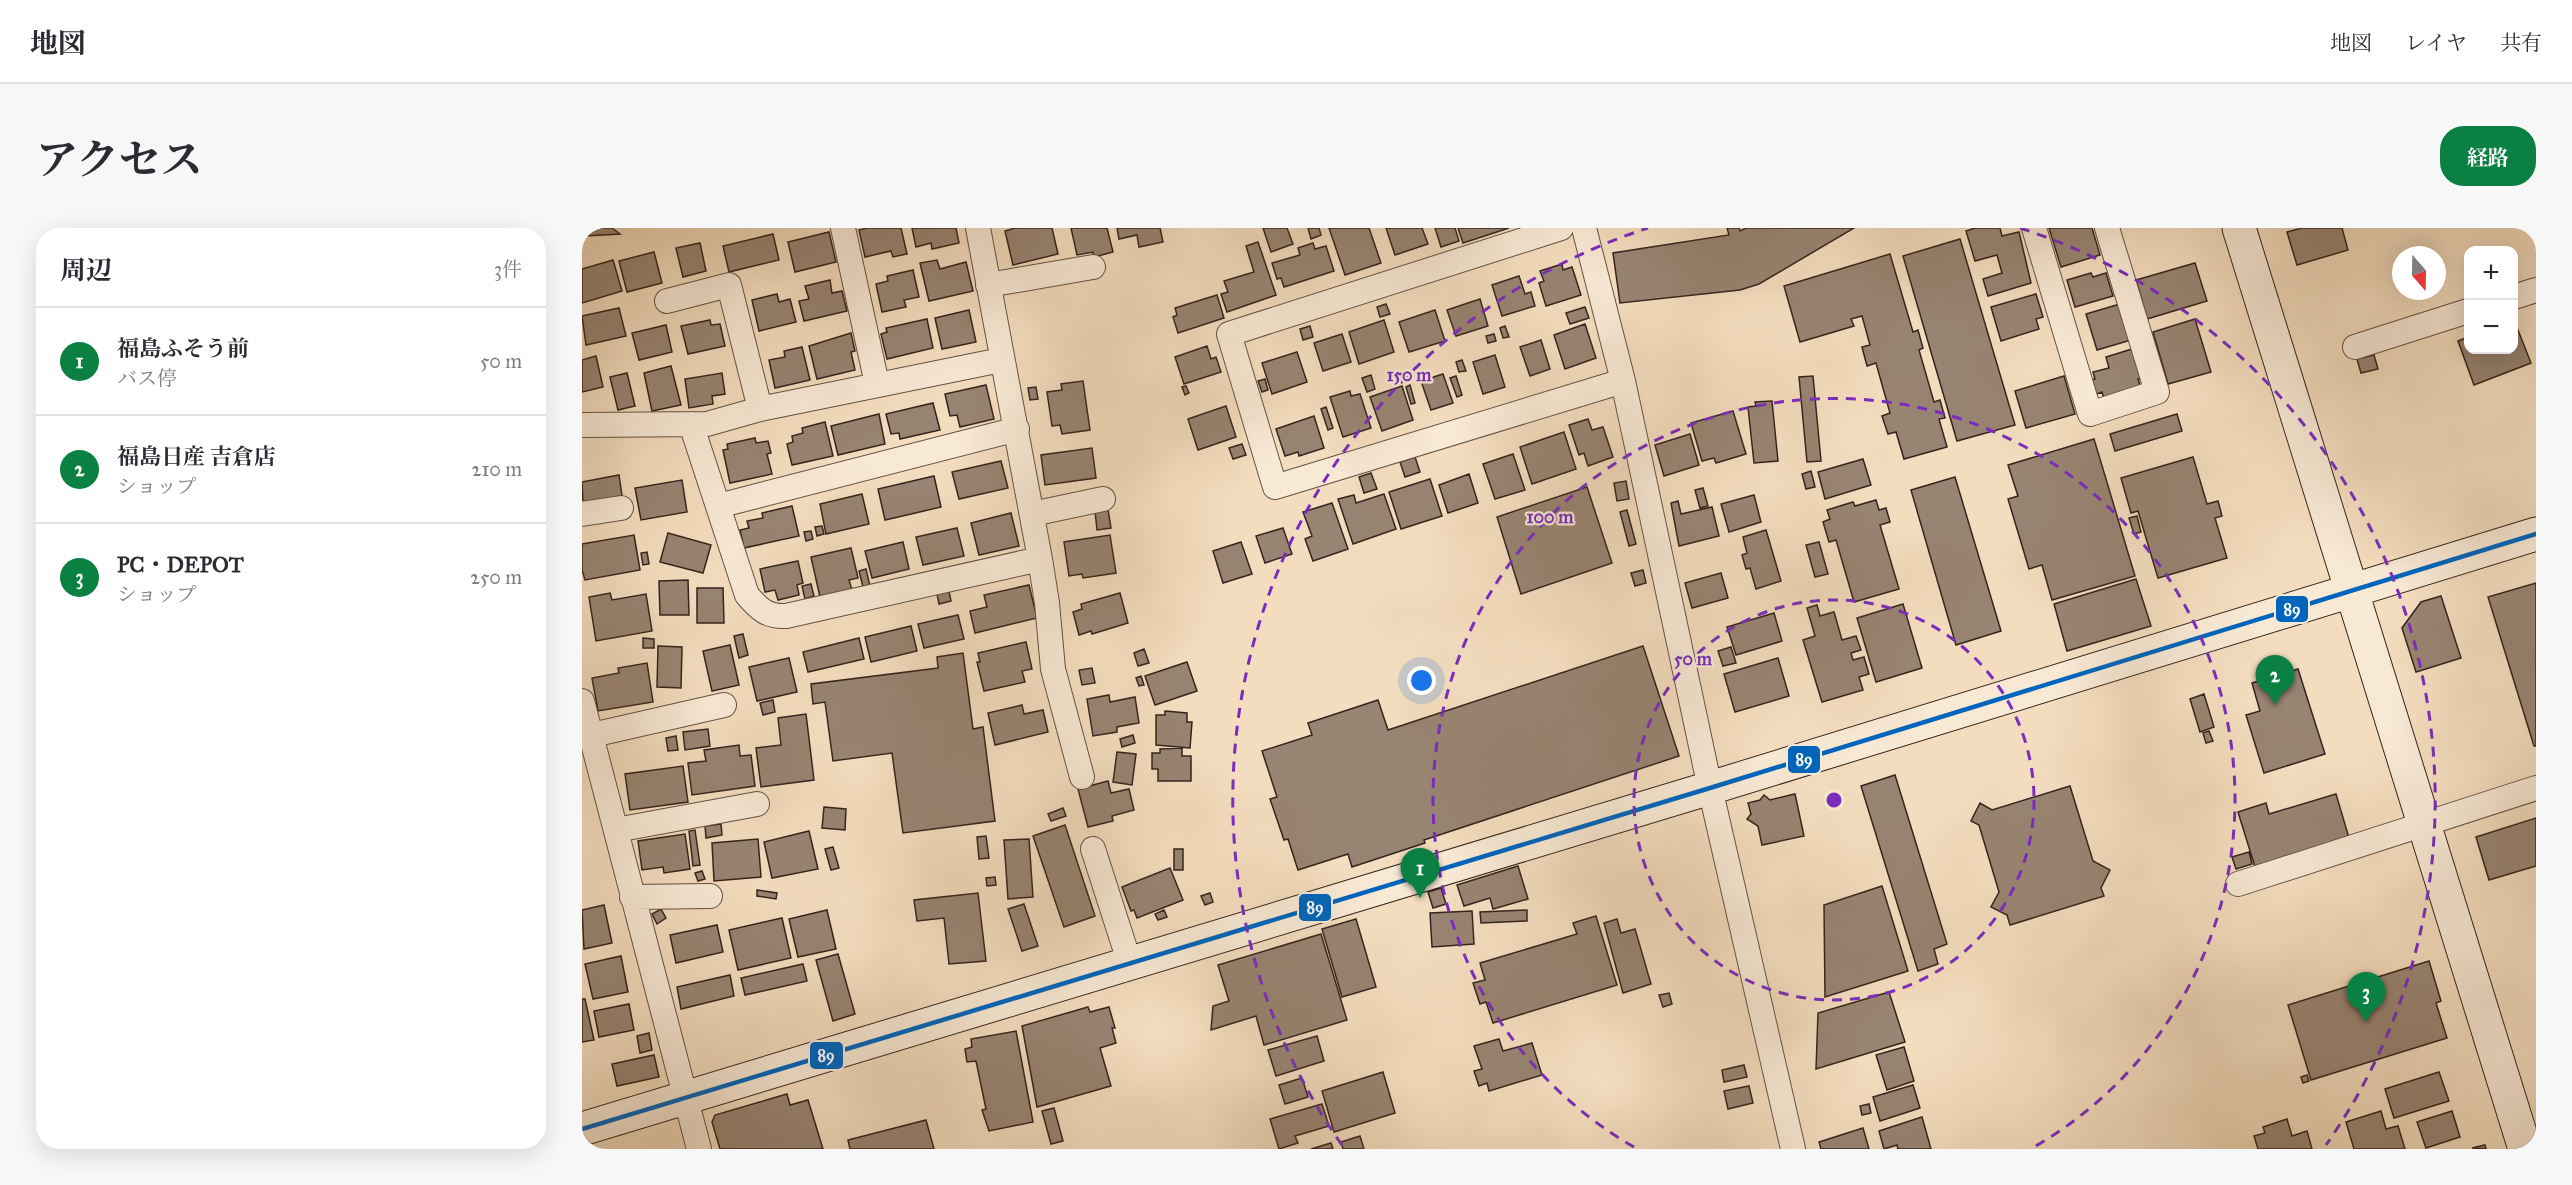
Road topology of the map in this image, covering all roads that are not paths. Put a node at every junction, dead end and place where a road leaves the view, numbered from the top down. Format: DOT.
graph roads {
  1 [pos="843,228"];
  2 [pos="978,228"];
  3 [pos="1561,228"];
  4 [pos="1584,228"];
  5 [pos="2034,228"];
  6 [pos="2107,228"];
  7 [pos="2239,228"];
  8 [pos="1093,267"];
  9 [pos="988,285"];
  10 [pos="2536,290"];
  11 [pos="2518,296"];
  12 [pos="667,301"];
  13 [pos="2464,313"];
  14 [pos="2355,347"];
  15 [pos="1001,360"];
  16 [pos="1623,381"];
  17 [pos="877,384"];
  18 [pos="760,409"];
  19 [pos="691,424"];
  20 [pos="582,425"];
  21 [pos="1017,429"];
  22 [pos="1103,499"];
  23 [pos="718,506"];
  24 [pos="621,508"];
  25 [pos="582,514"];
  26 [pos="1032,514"];
  27 [pos="2536,534"];
  28 [pos="1040,559"];
  29 [pos="2350,590"];
  30 [pos="582,701"];
  31 [pos="724,705"];
  32 [pos="592,735"];
  33 [pos="1082,777"];
  34 [pos="1710,788"];
  35 [pos="2536,788"];
  36 [pos="757,804"];
  37 [pos="2424,824"];
  38 [pos="616,830"];
  39 [pos="1093,849"];
  40 [pos="2238,884"];
  41 [pos="710,896"];
  42 [pos="632,897"];
  43 [pos="1130,964"];
  44 [pos="686,1099"];
  45 [pos="582,1129"];
  46 [pos="699,1149"];
  47 [pos="1793,1149"];
  48 [pos="2524,1149"];
  1 -- 17 [label="street"];
  2 -- 9 [label="street"];
  3 -- 16 [label="street"];
  4 -- 16 [label="street"];
  5 -- 6 [label="street"];
  7 -- 29 [label="street"];
  8 -- 9 [label="street"];
  9 -- 15 [label="street"];
  10 -- 11 [label="street"];
  12 -- 18 [label="street"];
  13 -- 14 [label="street"];
  15 -- 17 [label="street"];
  15 -- 21 [label="street"];
  16 -- 34 [label="street"];
  17 -- 18 [label="street"];
  18 -- 19 [label="street"];
  19 -- 20 [label="street"];
  19 -- 23 [label="street"];
  21 -- 23 [label="street"];
  21 -- 26 [label="street"];
  22 -- 26 [label="street"];
  23 -- 28 [label="street"];
  24 -- 25 [label="street"];
  26 -- 28 [label="street"];
  27 -- 29 [label="street"];
  28 -- 33 [label="street"];
  29 -- 34 [label="street"];
  29 -- 37 [label="street"];
  30 -- 32 [label="street"];
  31 -- 32 [label="street"];
  32 -- 38 [label="street"];
  34 -- 43 [label="street"];
  34 -- 47 [label="street"];
  35 -- 37 [label="street"];
  36 -- 38 [label="street"];
  37 -- 40 [label="street"];
  37 -- 48 [label="street"];
  38 -- 42 [label="street"];
  39 -- 43 [label="street"];
  41 -- 42 [label="street"];
  42 -- 44 [label="street"];
  43 -- 44 [label="street"];
  44 -- 45 [label="street"];
  44 -- 46 [label="street"];
}
